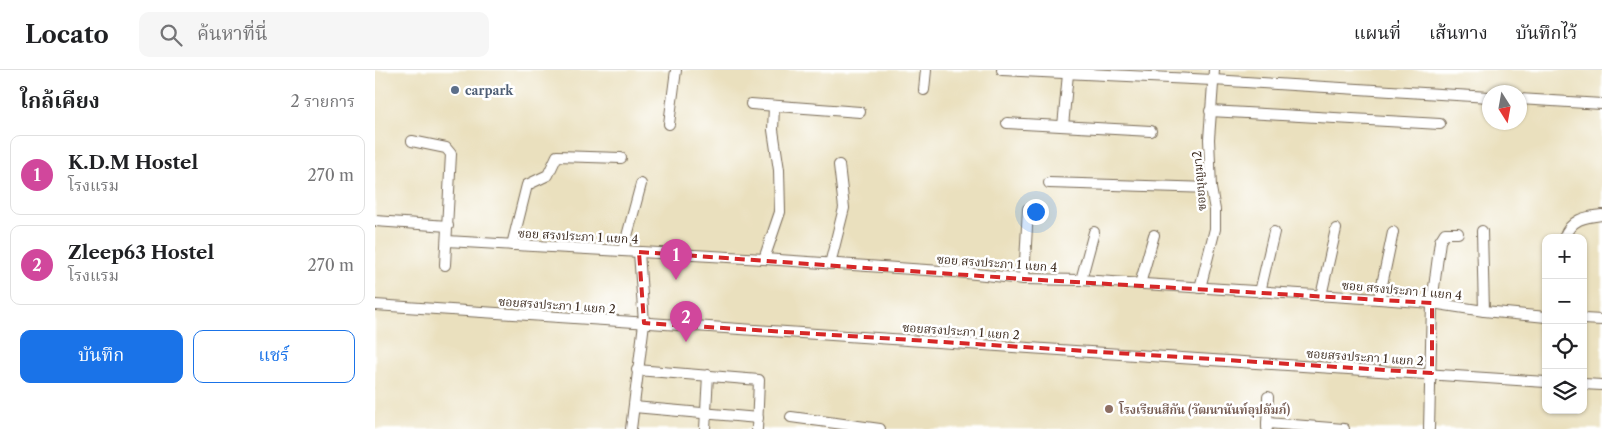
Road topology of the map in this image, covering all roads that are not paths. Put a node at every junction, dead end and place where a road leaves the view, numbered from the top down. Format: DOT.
graph roads {
  1 [pos="676,70"];
  2 [pos="926,70"];
  3 [pos="1002,70"];
  4 [pos="1069,74"];
  5 [pos="1213,75"];
  6 [pos="924,90"];
  7 [pos="1482,96"];
  8 [pos="1527,99"];
  9 [pos="751,104"];
  10 [pos="1602,104"];
  11 [pos="774,106"];
  12 [pos="1210,111"];
  13 [pos="860,112"];
  14 [pos="1007,123"];
  15 [pos="669,124"];
  16 [pos="1439,124"];
  17 [pos="1063,126"];
  18 [pos="1151,131"];
  19 [pos="413,141"];
  20 [pos="621,158"];
  21 [pos="839,165"];
  22 [pos="1049,183"];
  23 [pos="641,184"];
  24 [pos="1211,188"];
  25 [pos="1028,208"];
  26 [pos="1602,215"];
  27 [pos="375,221"];
  28 [pos="448,226"];
  29 [pos="1336,229"];
  30 [pos="1483,231"];
  31 [pos="1093,232"];
  32 [pos="1274,232"];
  33 [pos="1393,232"];
  34 [pos="1458,233"];
  35 [pos="1566,234"];
  36 [pos="1155,235"];
  37 [pos="447,241"];
  38 [pos="512,245"];
  39 [pos="623,251"];
  40 [pos="639,252"];
  41 [pos="764,259"];
  42 [pos="830,264"];
  43 [pos="445,265"];
  44 [pos="1024,279"];
  45 [pos="1081,280"];
  46 [pos="1140,284"];
  47 [pos="1200,288"];
  48 [pos="1260,292"];
  49 [pos="1321,296"];
  50 [pos="1379,299"];
  51 [pos="1432,303"];
  52 [pos="375,305"];
  53 [pos="1484,312"];
  54 [pos="1542,317"];
  55 [pos="1587,319"];
  56 [pos="1602,320"];
  57 [pos="644,323"];
  58 [pos="637,370"];
  59 [pos="1432,373"];
  60 [pos="708,375"];
  61 [pos="1542,382"];
  62 [pos="1587,384"];
  63 [pos="1602,385"];
  64 [pos="1268,397"];
  65 [pos="634,407"];
  66 [pos="707,413"];
  67 [pos="791,417"];
  68 [pos="758,424"];
  69 [pos="1267,426"];
  70 [pos="631,429"];
  71 [pos="705,429"];
  72 [pos="880,429"];
  73 [pos="1344,429"];
  74 [pos="1429,429"];
  1 -- 15 [label="street"];
  2 -- 6 [label="street"];
  3 -- 4 [label="street"];
  4 -- 5 [label="street"];
  4 -- 17 [label="street"];
  5 -- 7 [label="street"];
  5 -- 12 [label="street, ซอยบุญมา2"];
  8 -- 10 [label="street"];
  9 -- 11 [label="street"];
  11 -- 13 [label="street"];
  11 -- 41 [label="street"];
  12 -- 16 [label="street"];
  12 -- 24 [label="street, ซอยบุญมา2"];
  14 -- 17 [label="street"];
  17 -- 18 [label="street"];
  19 -- 28 [label="street"];
  20 -- 38 [label="street"];
  21 -- 42 [label="street"];
  22 -- 24 [label="street"];
  23 -- 39 [label="street"];
  24 -- 47 [label="street, ซอยบุญมา2"];
  25 -- 44 [label="street"];
  26 -- 35 [label="street"];
  27 -- 28 [label="street"];
  28 -- 37 [label="street"];
  29 -- 49 [label="street"];
  30 -- 53 [label="street"];
  31 -- 45 [label="street"];
  32 -- 48 [label="street"];
  33 -- 50 [label="street"];
  34 -- 51 [label="street"];
  36 -- 46 [label="street"];
  37 -- 38 [label="street, ซอย สรงประภา 1 แยก 4"];
  37 -- 43 [label="street"];
  38 -- 39 [label="street, ซอย สรงประภา 1 แยก 4"];
  39 -- 40 [label="street, ซอย สรงประภา 1 แยก 4"];
  40 -- 41 [label="street, ซอย สรงประภา 1 แยก 4"];
  40 -- 57 [label="street"];
  41 -- 42 [label="street, ซอย สรงประภา 1 แยก 4"];
  42 -- 44 [label="street, ซอย สรงประภา 1 แยก 4"];
  44 -- 45 [label="street, ซอย สรงประภา 1 แยก 4"];
  45 -- 46 [label="street, ซอย สรงประภา 1 แยก 4"];
  46 -- 47 [label="street, ซอย สรงประภา 1 แยก 4"];
  47 -- 48 [label="street, ซอย สรงประภา 1 แยก 4"];
  48 -- 49 [label="street, ซอย สรงประภา 1 แยก 4"];
  49 -- 50 [label="street, ซอย สรงประภา 1 แยก 4"];
  50 -- 51 [label="street, ซอย สรงประภา 1 แยก 4"];
  51 -- 53 [label="street, ซอย สรงประภา 1 แยก 4"];
  51 -- 59 [label="street"];
  52 -- 57 [label="street, ซอยสรงประภา 1 แยก 2"];
  53 -- 54 [label="street, ซอย สรงประภา 1 แยก 4"];
  55 -- 56 [label="street"];
  57 -- 58 [label="street"];
  57 -- 59 [label="street, ซอยสรงประภา 1 แยก 2"];
  58 -- 60 [label="street"];
  58 -- 65 [label="street"];
  59 -- 61 [label="street, ซอยสรงประภา 1 แยก 2"];
  59 -- 74 [label="street"];
  60 -- 66 [label="street"];
  60 -- 68 [label="street"];
  62 -- 63 [label="street"];
  64 -- 69 [label="street"];
  65 -- 66 [label="street"];
  65 -- 70 [label="street"];
  66 -- 68 [label="street"];
  66 -- 71 [label="street"];
  67 -- 72 [label="street"];
  69 -- 73 [label="street"];
}
